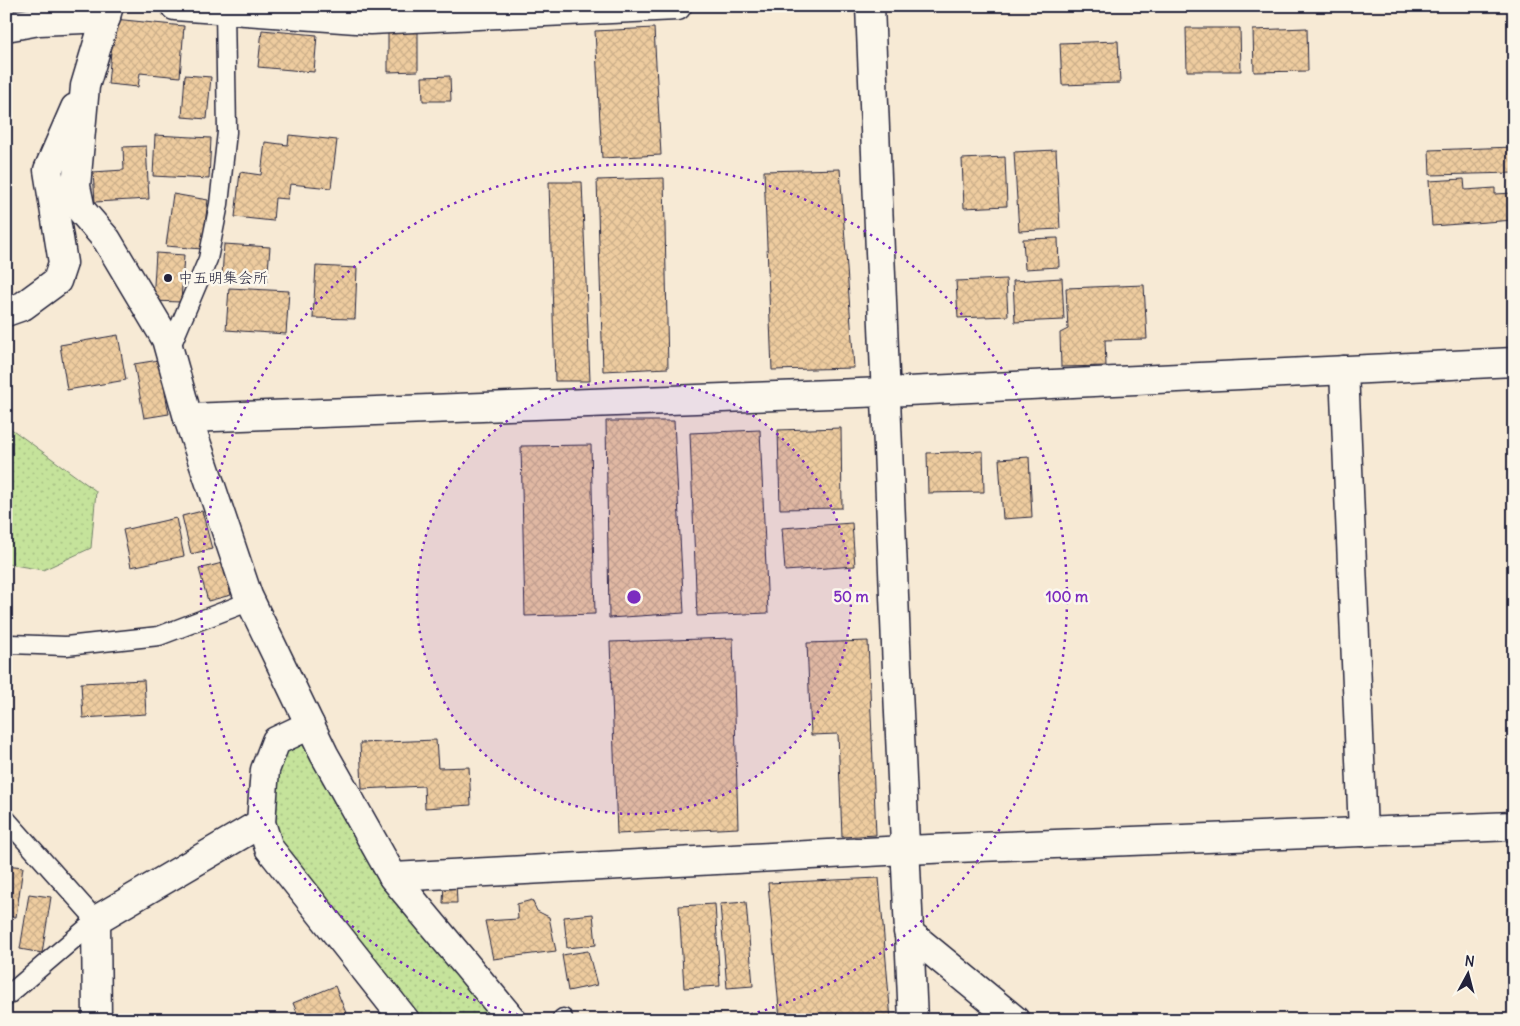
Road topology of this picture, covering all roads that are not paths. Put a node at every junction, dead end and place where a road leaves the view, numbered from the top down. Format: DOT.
graph roads {
  1 [pos="175,6"];
  2 [pos="678,6"];
  3 [pos="870,6"];
  4 [pos="225,10"];
  5 [pos="108,12"];
  6 [pos="392,13"];
  7 [pos="6,27"];
  8 [pos="85,86"];
  9 [pos="6,312"];
  10 [pos="170,351"];
  11 [pos="1514,362"];
  12 [pos="1344,370"];
  13 [pos="886,392"];
  14 [pos="188,418"];
  15 [pos="251,601"];
  16 [pos="6,646"];
  17 [pos="310,725"];
  18 [pos="6,819"];
  19 [pos="261,823"];
  20 [pos="1514,826"];
  21 [pos="1363,832"];
  22 [pos="905,850"];
  23 [pos="394,877"];
  24 [pos="96,920"];
  25 [pos="908,932"];
  26 [pos="370,976"];
  27 [pos="6,997"];
  28 [pos="98,1020"];
  29 [pos="390,1020"];
  30 [pos="405,1020"];
  31 [pos="512,1020"];
  32 [pos="912,1020"];
  33 [pos="1015,1020"];
  1 -- 4 [label="street"];
  2 -- 6 [label="street"];
  3 -- 13 [label="street"];
  4 -- 6 [label="street"];
  4 -- 10 [label="lane"];
  5 -- 7 [label="street"];
  5 -- 8 [label="street"];
  8 -- 9 [label="street"];
  8 -- 10 [label="street"];
  10 -- 14 [label="street"];
  11 -- 12 [label="street"];
  12 -- 13 [label="street"];
  12 -- 21 [label="street"];
  13 -- 14 [label="street"];
  13 -- 22 [label="street"];
  14 -- 15 [label="street"];
  15 -- 16 [label="lane"];
  15 -- 17 [label="street"];
  17 -- 19 [label="street"];
  17 -- 23 [label="street"];
  18 -- 24 [label="lane"];
  19 -- 24 [label="street"];
  19 -- 26 [label="street"];
  20 -- 21 [label="street"];
  21 -- 22 [label="street"];
  22 -- 23 [label="street"];
  22 -- 25 [label="street"];
  23 -- 31 [label="street"];
  24 -- 27 [label="lane"];
  24 -- 28 [label="street"];
  25 -- 32 [label="street"];
  25 -- 33 [label="street"];
  26 -- 29 [label="lane"];
  26 -- 30 [label="street"];
}
